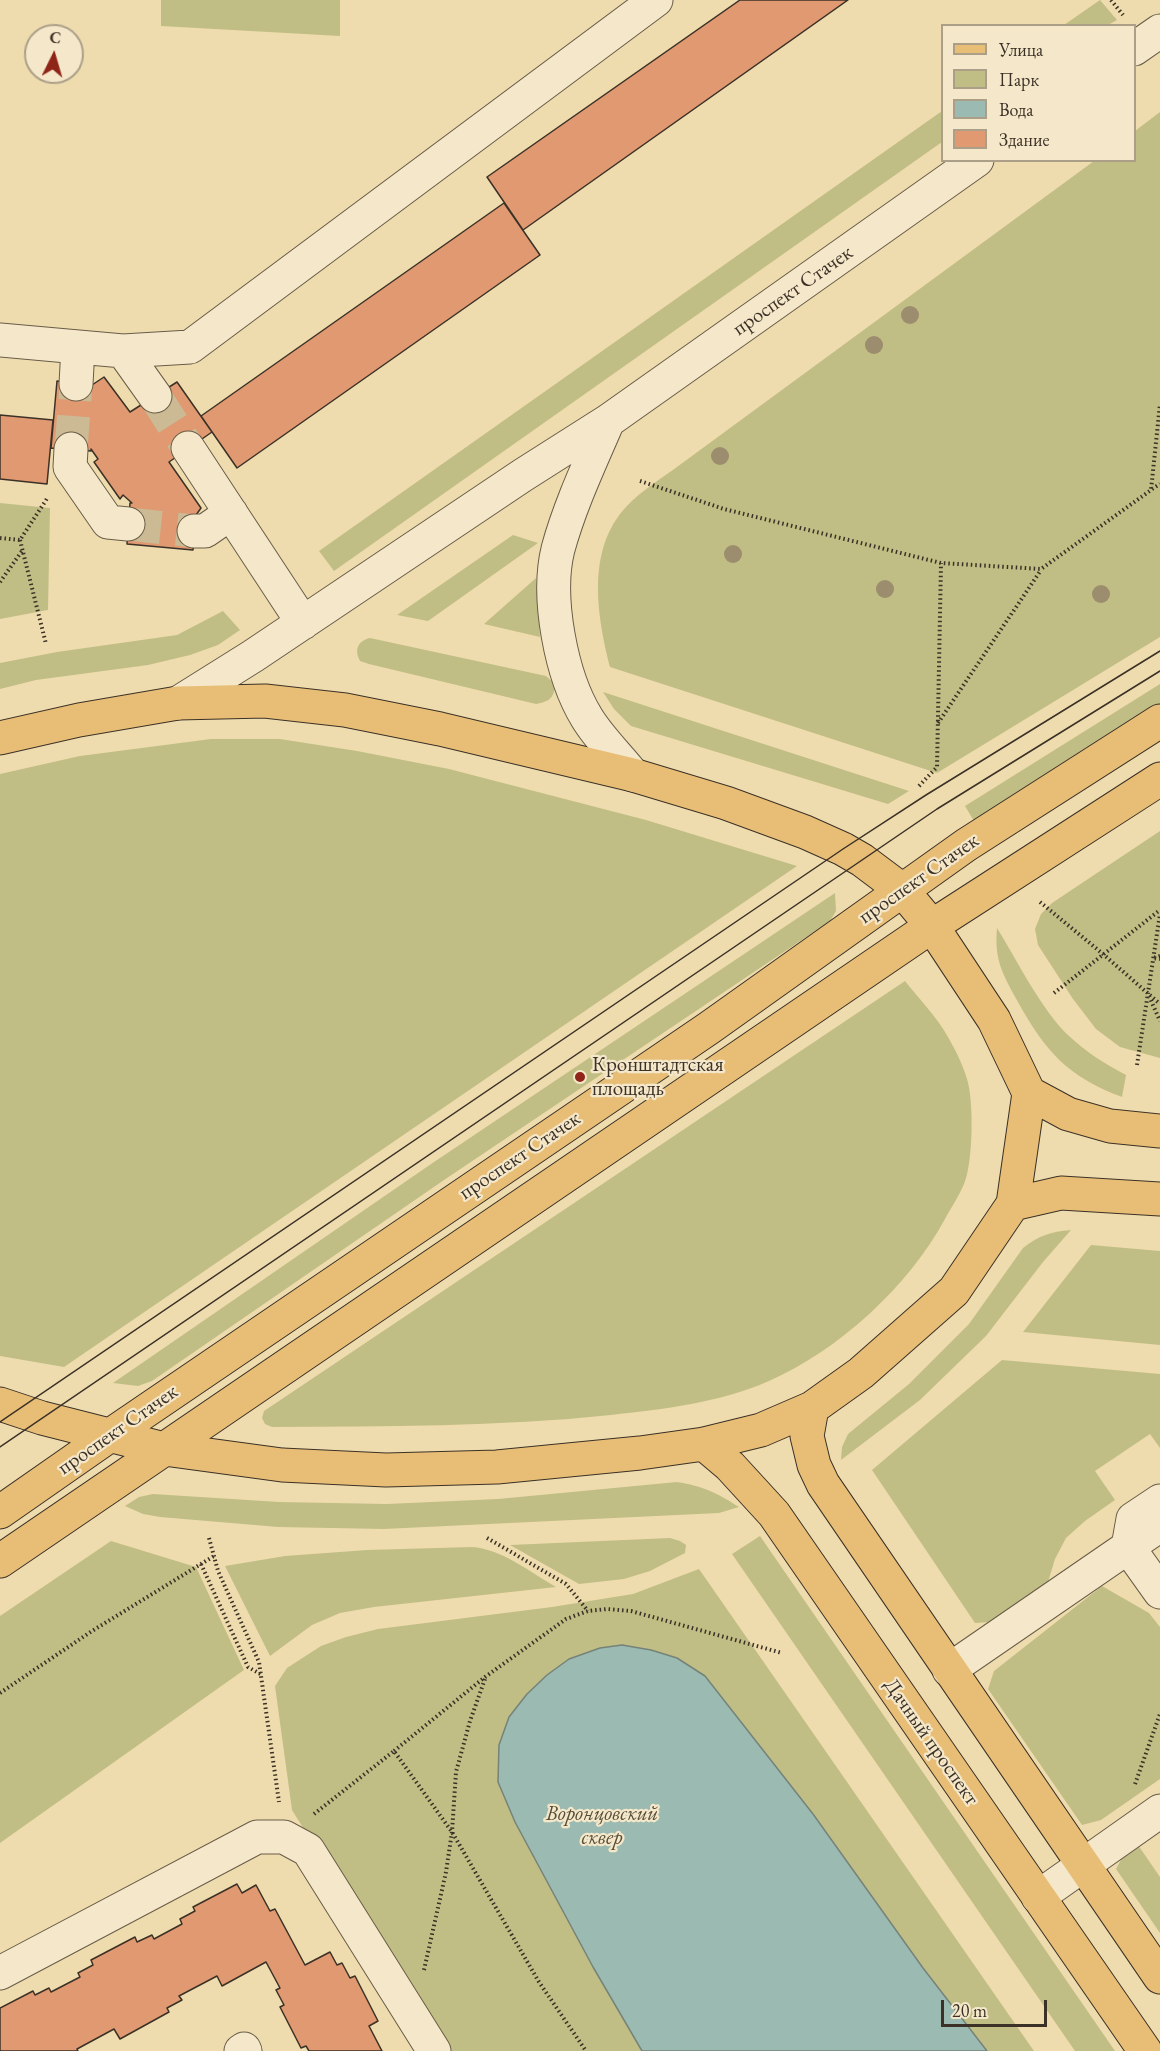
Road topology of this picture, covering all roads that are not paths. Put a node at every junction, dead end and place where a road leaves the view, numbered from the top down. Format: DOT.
graph roads {
  1 [pos="656,0"];
  2 [pos="1160,31"];
  3 [pos="1136,48"];
  4 [pos="974,162"];
  5 [pos="0,340"];
  6 [pos="78,347"];
  7 [pos="123,351"];
  8 [pos="76,384"];
  9 [pos="155,396"];
  10 [pos="609,421"];
  11 [pos="188,448"];
  12 [pos="71,458"];
  13 [pos="231,513"];
  14 [pos="128,524"];
  15 [pos="195,531"];
  16 [pos="303,623"];
  17 [pos="178,703"];
  18 [pos="1160,720"];
  19 [pos="0,738"];
  20 [pos="633,775"];
  21 [pos="1160,779"];
  22 [pos="902,890"];
  23 [pos="932,926"];
  24 [pos="1029,1093"];
  25 [pos="1160,1131"];
  26 [pos="1160,1199"];
  27 [pos="1013,1204"];
  28 [pos="0,1404"];
  29 [pos="812,1408"];
  30 [pos="109,1436"];
  31 [pos="704,1444"];
  32 [pos="164,1449"];
  33 [pos="1160,1501"];
  34 [pos="0,1512"];
  35 [pos="1160,1525"];
  36 [pos="1128,1547"];
  37 [pos="0,1561"];
  38 [pos="1160,1592"];
  39 [pos="949,1670"];
  40 [pos="1160,1811"];
  41 [pos="1083,1865"];
  42 [pos="1038,1896"];
  43 [pos="0,1973"];
  44 [pos="1160,1977"];
  45 [pos="240,2051"];
  46 [pos="245,2051"];
  47 [pos="434,2051"];
  48 [pos="1145,2051"];
  1 -- 7 [label="street"];
  2 -- 3 [label="street"];
  4 -- 10 [label="street, проспект Стачек"];
  5 -- 6 [label="street"];
  6 -- 7 [label="street"];
  6 -- 8 [label="street"];
  7 -- 9 [label="street"];
  10 -- 16 [label="street, проспект Стачек"];
  10 -- 20 [label="street"];
  11 -- 13 [label="street"];
  12 -- 14 [label="street"];
  13 -- 15 [label="street"];
  13 -- 16 [label="street"];
  16 -- 17 [label="street, проспект Стачек"];
  17 -- 19 [label="main road"];
  17 -- 20 [label="main road"];
  18 -- 22 [label="main road, проспект Стачек"];
  20 -- 22 [label="main road"];
  21 -- 23 [label="main road, проспект Стачек"];
  22 -- 23 [label="main road"];
  22 -- 30 [label="main road, проспект Стачек"];
  23 -- 24 [label="main road"];
  23 -- 32 [label="main road, проспект Стачек"];
  24 -- 25 [label="main road"];
  24 -- 27 [label="main road"];
  26 -- 27 [label="main road"];
  27 -- 29 [label="main road"];
  28 -- 30 [label="main road"];
  29 -- 31 [label="main road"];
  29 -- 39 [label="main road"];
  30 -- 32 [label="main road"];
  30 -- 34 [label="main road, проспект Стачек"];
  31 -- 32 [label="main road"];
  31 -- 42 [label="main road, Дачный проспект"];
  32 -- 37 [label="main road, проспект Стачек"];
  33 -- 36 [label="street"];
  35 -- 36 [label="street"];
  36 -- 38 [label="street"];
  36 -- 39 [label="street"];
  39 -- 41 [label="main road"];
  40 -- 41 [label="street"];
  41 -- 42 [label="street"];
  41 -- 44 [label="main road"];
  42 -- 48 [label="main road, Дачный проспект"];
  43 -- 47 [label="street"];
  45 -- 46 [label="street"];
}
